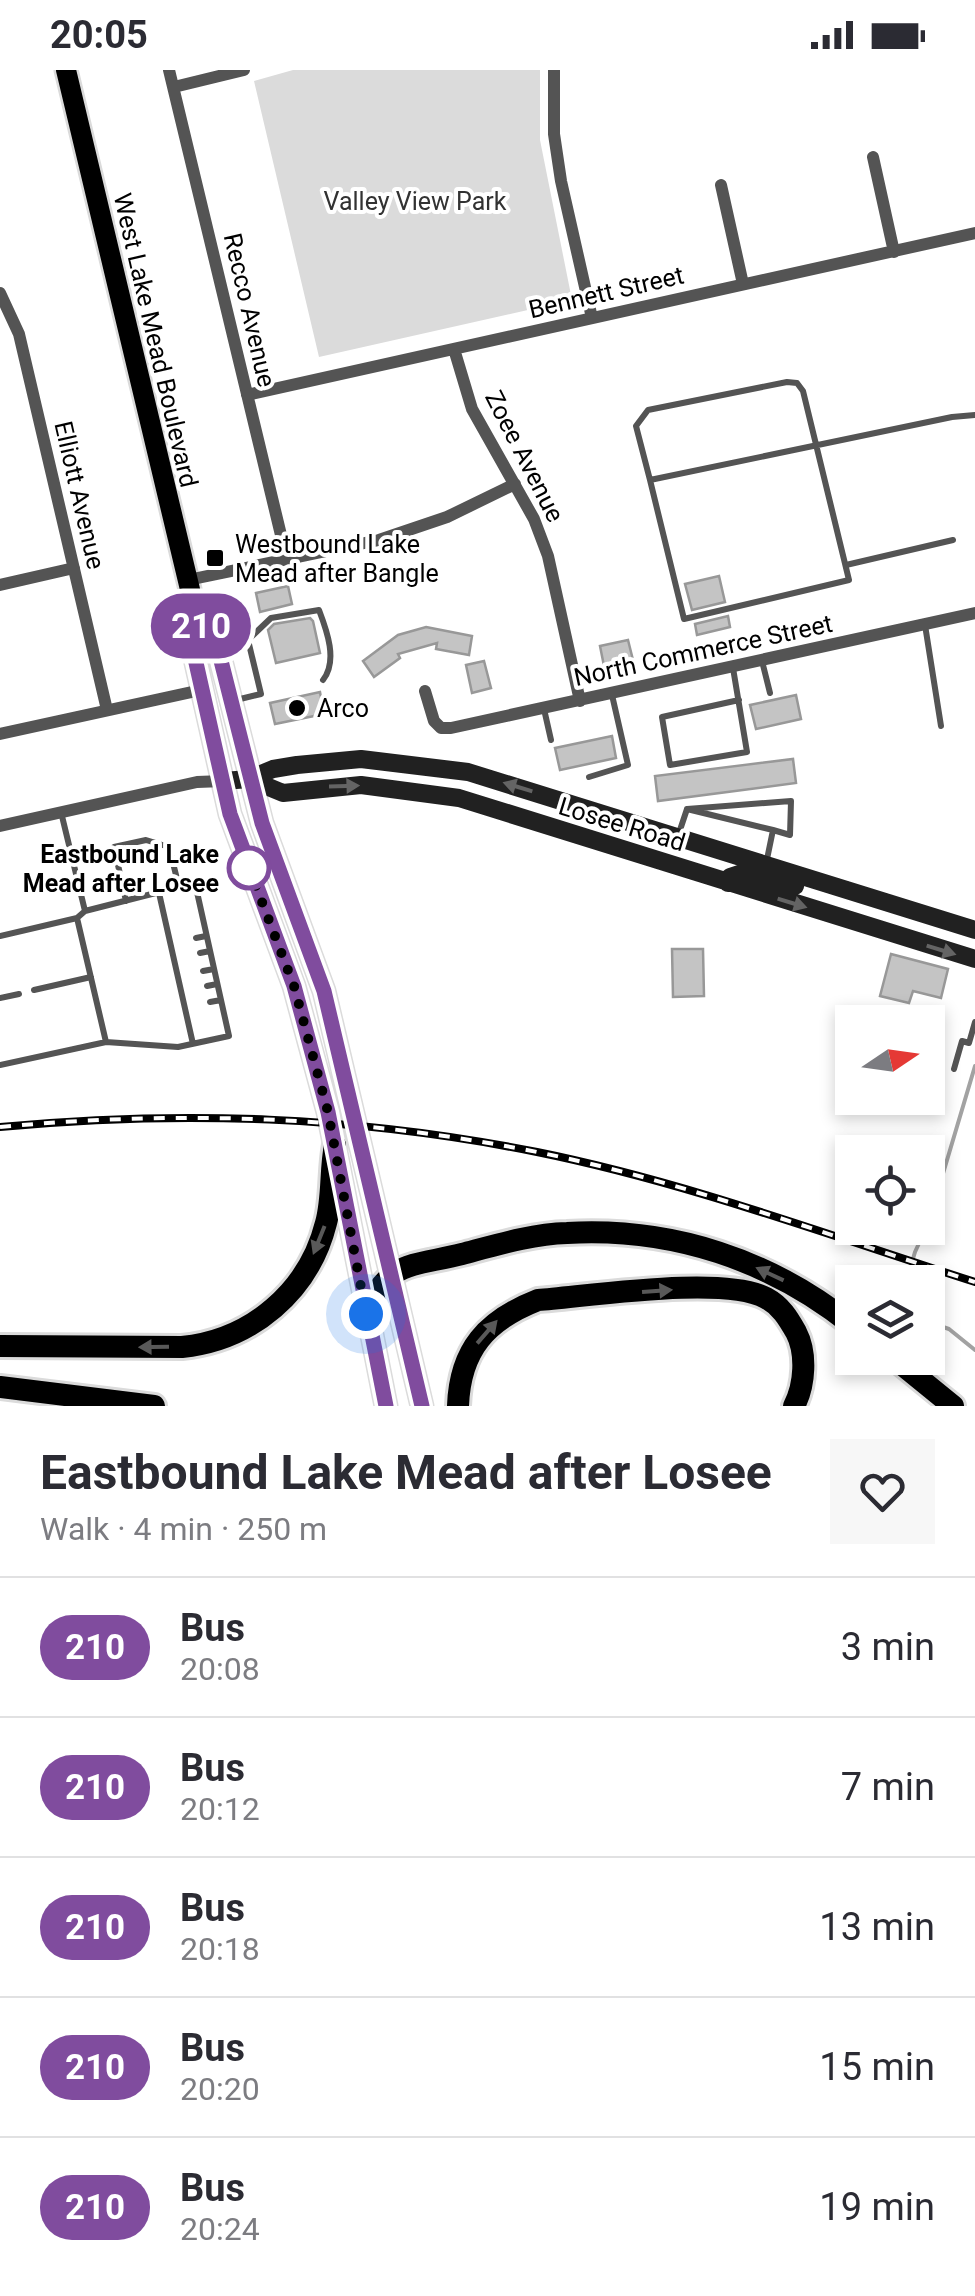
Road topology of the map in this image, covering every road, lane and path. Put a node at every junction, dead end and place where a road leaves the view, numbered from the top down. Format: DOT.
graph roads {
  1 [pos="66,70"];
  2 [pos="169,70"];
  3 [pos="244,70"];
  4 [pos="554,70"];
  5 [pos="174,87"];
  6 [pos="874,157"];
  7 [pos="721,185"];
  8 [pos="975,233"];
  9 [pos="894,252"];
  10 [pos="744,284"];
  11 [pos="0,294"];
  12 [pos="592,318"];
  13 [pos="454,349"];
  14 [pos="247,395"];
  15 [pos="975,416"];
  16 [pos="815,447"];
  17 [pos="650,480"];
  18 [pos="515,484"];
  19 [pos="954,540"];
  20 [pos="287,560"];
  21 [pos="846,566"];
  22 [pos="74,568"];
  23 [pos="188,580"];
  24 [pos="0,585"];
  25 [pos="975,613"];
  26 [pos="198,623"];
  27 [pos="925,624"];
  28 [pos="248,640"];
  29 [pos="216,641"];
  30 [pos="762,660"];
  31 [pos="732,667"];
  32 [pos="324,680"];
  33 [pos="201,690"];
  34 [pos="425,691"];
  35 [pos="770,693"];
  36 [pos="612,694"];
  37 [pos="580,700"];
  38 [pos="738,700"];
  39 [pos="231,701"];
  40 [pos="544,708"];
  41 [pos="107,710"];
  42 [pos="941,726"];
  43 [pos="0,734"];
  44 [pos="551,740"];
  45 [pos="589,777"];
  46 [pos="250,779"];
  47 [pos="224,781"];
  48 [pos="686,809"];
  49 [pos="60,812"];
  50 [pos="0,826"];
  51 [pos="772,830"];
  52 [pos="678,837"];
  53 [pos="766,865"];
  54 [pos="819,882"];
  55 [pos="728,883"];
  56 [pos="179,887"];
  57 [pos="158,893"];
  58 [pos="126,901"];
  59 [pos="176,908"];
  60 [pos="163,910"];
  61 [pos="85,911"];
  62 [pos="77,918"];
  63 [pos="203,920"];
  64 [pos="193,922"];
  65 [pos="180,924"];
  66 [pos="166,927"];
  67 [pos="975,930"];
  68 [pos="0,936"];
  69 [pos="206,936"];
  70 [pos="196,938"];
  71 [pos="183,941"];
  72 [pos="170,944"];
  73 [pos="210,951"];
  74 [pos="200,954"];
  75 [pos="187,956"];
  76 [pos="174,959"];
  77 [pos="975,959"];
  78 [pos="214,968"];
  79 [pos="203,971"];
  80 [pos="190,974"];
  81 [pos="178,977"];
  82 [pos="91,978"];
  83 [pos="217,984"];
  84 [pos="207,986"];
  85 [pos="194,989"];
  86 [pos="34,990"];
  87 [pos="181,992"];
  88 [pos="19,994"];
  89 [pos="0,998"];
  90 [pos="220,1000"];
  91 [pos="210,1002"];
  92 [pos="198,1005"];
  93 [pos="185,1008"];
  94 [pos="975,1022"];
  95 [pos="106,1042"];
  96 [pos="194,1044"];
  97 [pos="0,1066"];
  98 [pos="954,1070"];
  99 [pos="335,1145"];
  100 [pos="390,1272"];
  101 [pos="835,1311"];
  102 [pos="366,1314"];
  103 [pos="0,1346"];
  104 [pos="915,1375"];
  105 [pos="0,1387"];
  106 [pos="154,1406"];
  107 [pos="386,1406"];
  108 [pos="422,1406"];
  109 [pos="458,1406"];
  110 [pos="794,1406"];
  111 [pos="953,1406"];
  1 -- 23 [label="main road, West Lake Mead Boulevard"];
  2 -- 5 [label="street, Recco Avenue"];
  3 -- 5 [label="street"];
  4 -- 12 [label="street"];
  5 -- 14 [label="street, Recco Avenue"];
  6 -- 9 [label="street"];
  7 -- 10 [label="street"];
  8 -- 9 [label="street, Bennett Street"];
  9 -- 10 [label="street, Bennett Street"];
  10 -- 12 [label="street, Bennett Street"];
  11 -- 22 [label="street, Elliott Avenue"];
  12 -- 13 [label="street, Bennett Street"];
  13 -- 14 [label="street, Bennett Street"];
  13 -- 18 [label="street, Zoee Avenue"];
  14 -- 20 [label="street, Recco Avenue"];
  15 -- 16 [label="lane"];
  16 -- 17 [label="lane"];
  16 -- 17 [label="lane"];
  16 -- 21 [label="lane"];
  17 -- 21 [label="lane"];
  18 -- 20 [label="street"];
  18 -- 37 [label="street, Zoee Avenue"];
  19 -- 21 [label="lane"];
  20 -- 23 [label="street"];
  22 -- 24 [label="street"];
  22 -- 41 [label="street, Elliott Avenue"];
  23 -- 26 [label="main road, West Lake Mead Boulevard"];
  25 -- 27 [label="street, North Commerce Street"];
  26 -- 29 [label="main road"];
  26 -- 33 [label="main road, West Lake Mead Boulevard"];
  27 -- 30 [label="street, North Commerce Street"];
  27 -- 42 [label="lane"];
  28 -- 29 [label="lane"];
  28 -- 32 [label="lane"];
  28 -- 39 [label="lane"];
  29 -- 39 [label="main road"];
  30 -- 31 [label="street, North Commerce Street"];
  30 -- 35 [label="lane"];
  31 -- 36 [label="street, North Commerce Street"];
  31 -- 38 [label="lane"];
  33 -- 41 [label="street"];
  33 -- 47 [label="main road, West Lake Mead Boulevard"];
  34 -- 40 [label="street, North Commerce Street"];
  36 -- 37 [label="street, North Commerce Street"];
  36 -- 45 [label="lane"];
  37 -- 40 [label="street, North Commerce Street"];
  38 -- 38 [label="lane"];
  39 -- 46 [label="main road"];
  40 -- 44 [label="lane"];
  41 -- 43 [label="street"];
  46 -- 47 [label="main road, Losee Road"];
  52 -- 46 [label="main road, Losee Road, one-way"];
  46 -- 55 [label="main road, Losee Road, one-way"];
  46 -- 100 [label="main road"];
  47 -- 49 [label="street, Losee Road"];
  47 -- 99 [label="main road, West Lake Mead Boulevard"];
  48 -- 51 [label="lane"];
  48 -- 51 [label="lane"];
  48 -- 52 [label="lane"];
  49 -- 50 [label="street, Losee Road"];
  49 -- 61 [label="lane"];
  51 -- 53 [label="lane"];
  52 -- 53 [label="main road, Losee Road"];
  53 -- 54 [label="main road, Losee Road"];
  54 -- 55 [label="main road"];
  54 -- 67 [label="main road, Losee Road"];
  55 -- 77 [label="main road, Losee Road, one-way"];
  56 -- 57 [label="lane"];
  56 -- 58 [label="lane"];
  56 -- 63 [label="lane"];
  57 -- 58 [label="lane"];
  57 -- 60 [label="lane"];
  58 -- 61 [label="lane"];
  59 -- 60 [label="lane"];
  60 -- 66 [label="lane"];
  61 -- 62 [label="lane"];
  62 -- 68 [label="lane"];
  62 -- 82 [label="lane"];
  63 -- 64 [label="lane"];
  63 -- 69 [label="lane"];
  65 -- 66 [label="lane"];
  66 -- 72 [label="lane"];
  69 -- 70 [label="lane"];
  69 -- 73 [label="lane"];
  71 -- 72 [label="lane"];
  72 -- 76 [label="lane"];
  73 -- 74 [label="lane"];
  73 -- 78 [label="lane"];
  75 -- 76 [label="lane"];
  76 -- 81 [label="lane"];
  78 -- 79 [label="lane"];
  78 -- 83 [label="lane"];
  80 -- 81 [label="lane"];
  81 -- 87 [label="lane"];
  82 -- 86 [label="lane"];
  82 -- 95 [label="lane"];
  83 -- 84 [label="lane"];
  83 -- 90 [label="lane"];
  85 -- 87 [label="lane"];
  87 -- 93 [label="lane"];
  88 -- 89 [label="lane"];
  90 -- 91 [label="lane"];
  90 -- 96 [label="lane"];
  92 -- 93 [label="lane"];
  93 -- 96 [label="lane"];
  94 -- 98 [label="lane"];
  95 -- 96 [label="lane"];
  95 -- 97 [label="lane"];
  99 -- 102 [label="main road, West Lake Mead Boulevard"];
  99 -- 103 [label="highway, one-way"];
  101 -- 100 [label="highway, one-way"];
  100 -- 102 [label="highway"];
  100 -- 108 [label="main road"];
  102 -- 107 [label="main road, West Lake Mead Boulevard"];
  104 -- 111 [label="highway"];
  105 -- 106 [label="highway"];
  109 -- 110 [label="highway, one-way"];
}
